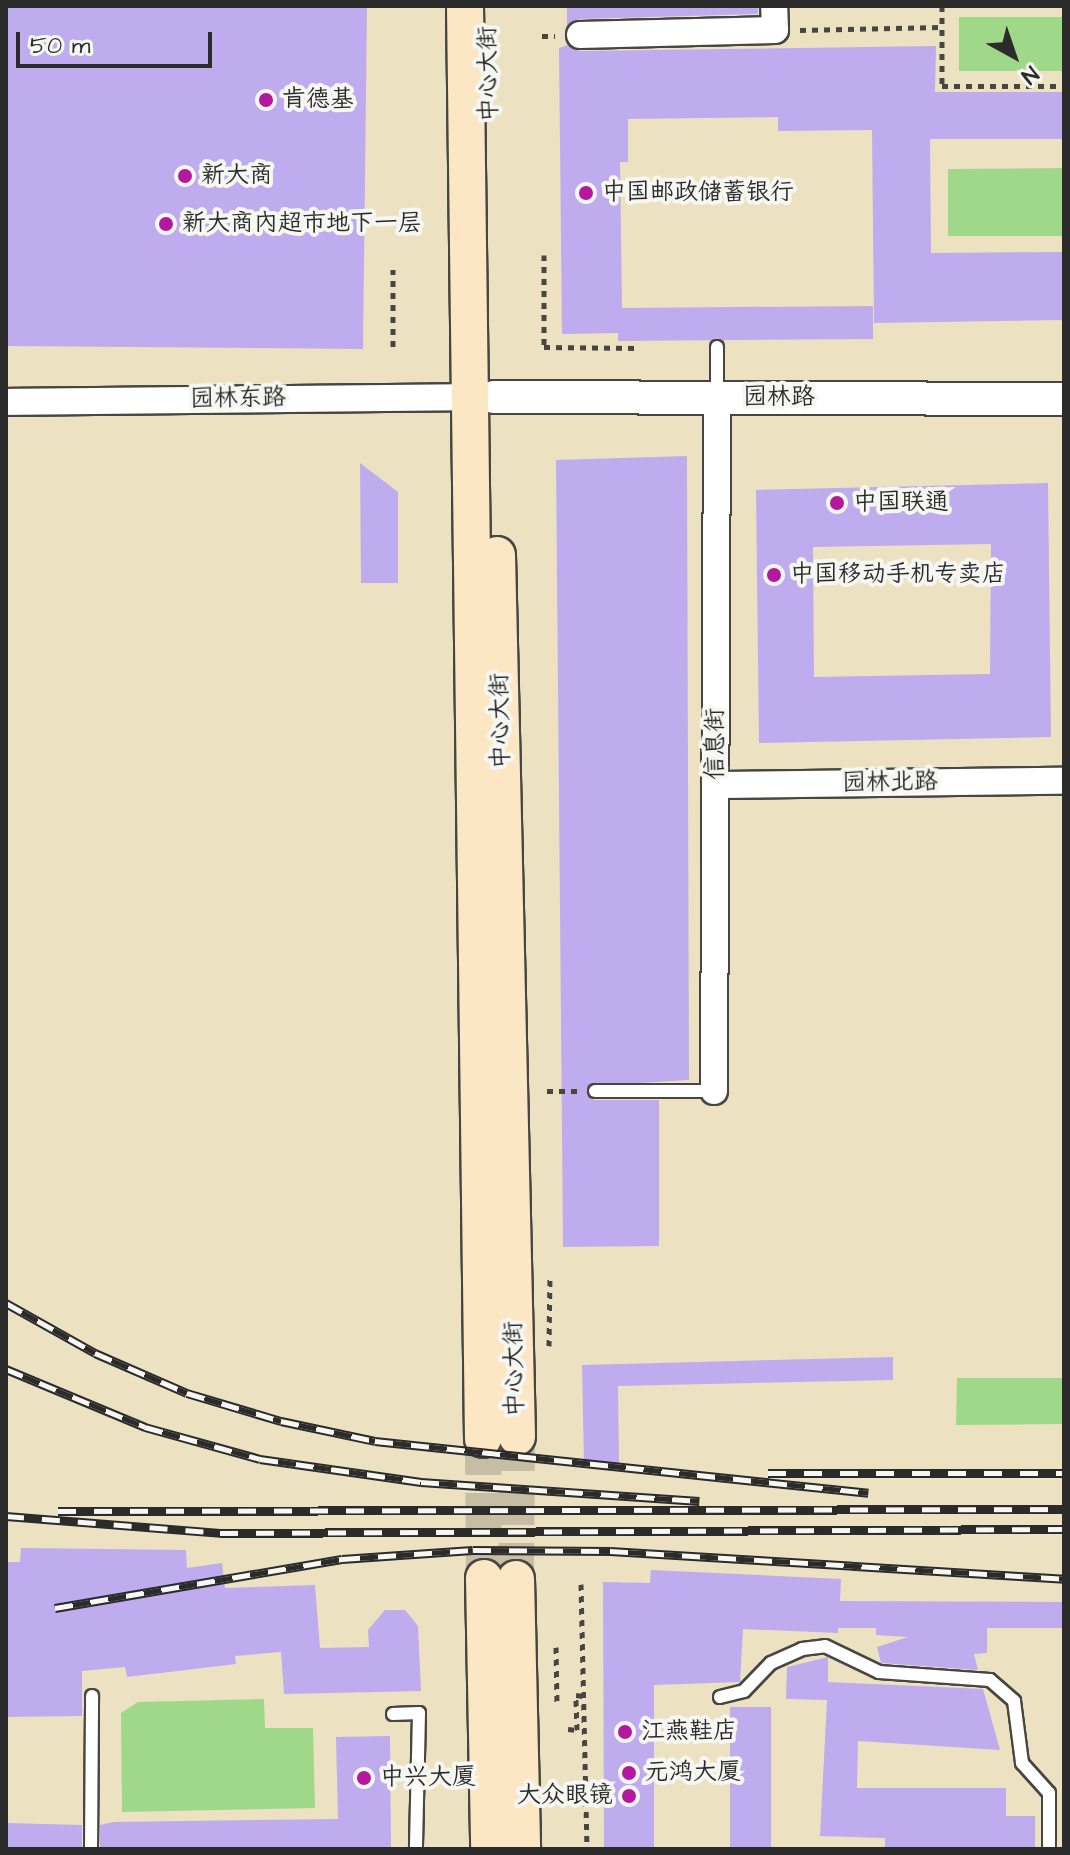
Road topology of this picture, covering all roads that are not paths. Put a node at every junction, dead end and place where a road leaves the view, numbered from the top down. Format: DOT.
graph roads {
  1 [pos="488,6"];
  2 [pos="775,18"];
  3 [pos="465,22"];
  4 [pos="580,35"];
  5 [pos="717,347"];
  6 [pos="482,397"];
  7 [pos="717,397"];
  8 [pos="1064,399"];
  9 [pos="6,402"];
  10 [pos="1064,781"];
  11 [pos="715,785"];
  12 [pos="595,1091"];
  13 [pos="714,1091"];
  14 [pos="500,1438"];
  15 [pos="92,1696"];
  16 [pos="720,1697"];
  17 [pos="393,1714"];
  18 [pos="91,1849"];
  19 [pos="416,1849"];
  20 [pos="489,1849"];
  21 [pos="522,1849"];
  22 [pos="1049,1849"];
  1 -- 6 [label="main road, 中心大街"];
  2 -- 4 [label="street"];
  3 -- 6 [label="main road, 中心大街"];
  5 -- 7 [label="lane"];
  6 -- 7 [label="street, 园林路"];
  6 -- 9 [label="street, 园林东路"];
  6 -- 14 [label="main road, 中心大街"];
  7 -- 8 [label="street, 园林路"];
  7 -- 11 [label="street, 信息街"];
  10 -- 11 [label="street, 园林北路"];
  11 -- 13 [label="street, 信息街"];
  12 -- 13 [label="lane"];
  15 -- 18 [label="lane"];
  16 -- 22 [label="lane"];
  17 -- 19 [label="lane"];
  20 -- 21 [label="main road"];
}
